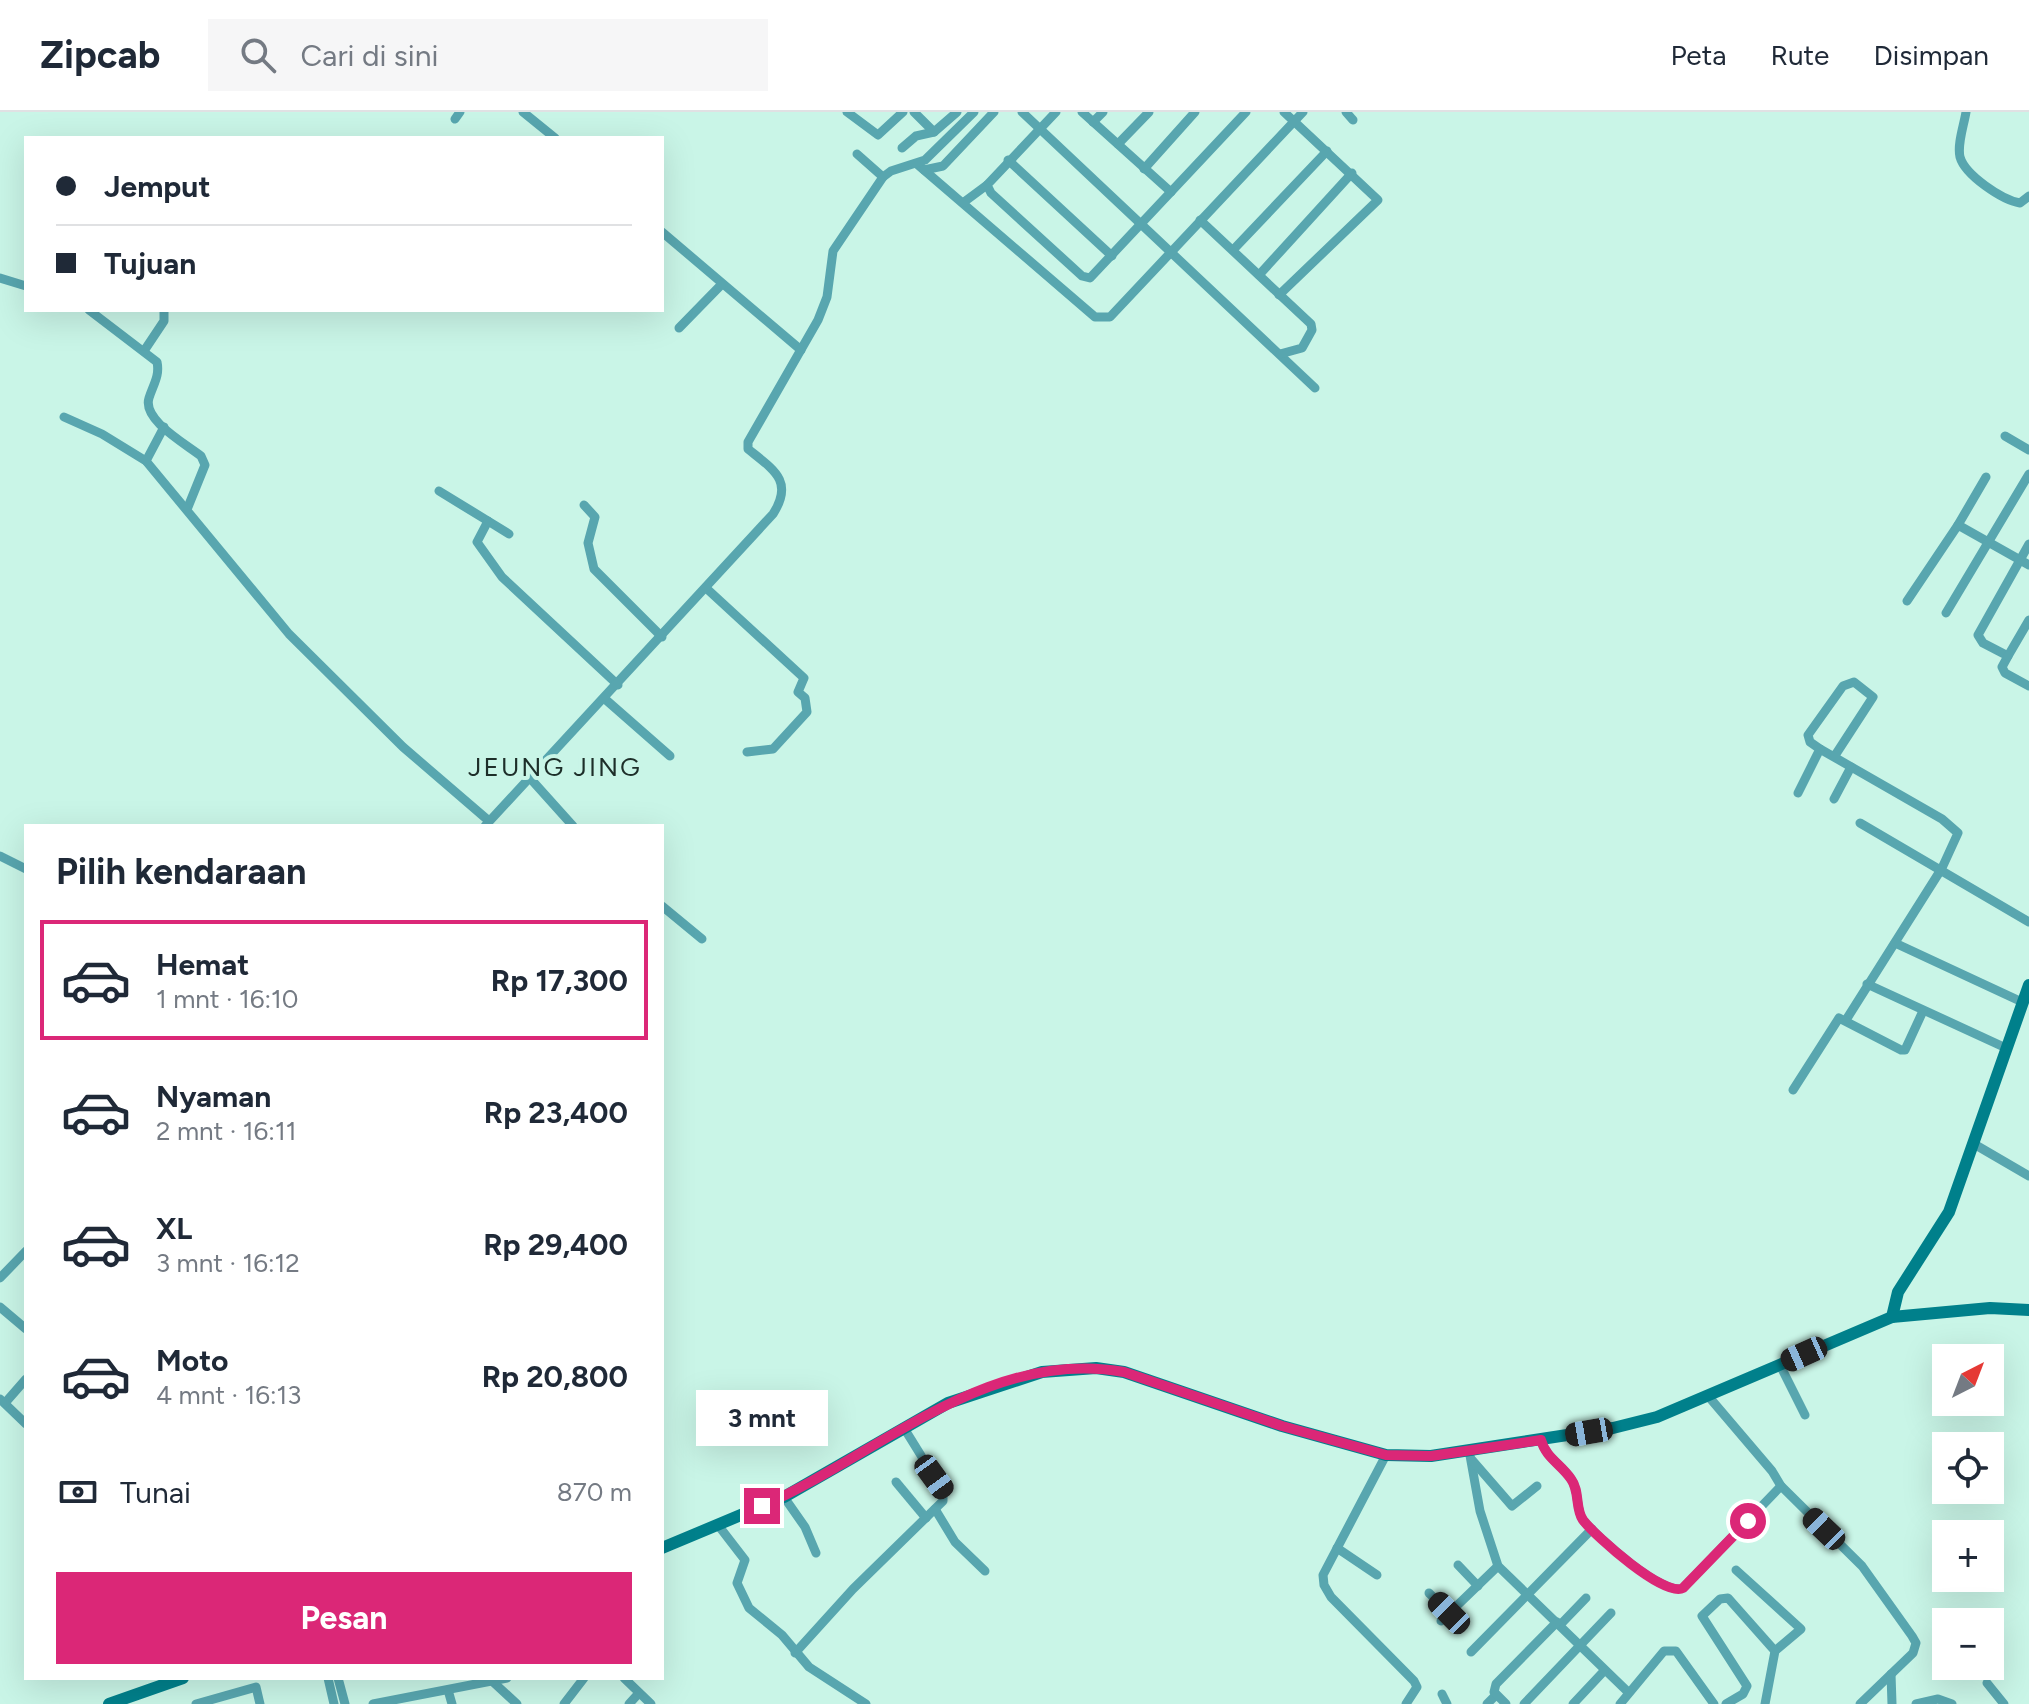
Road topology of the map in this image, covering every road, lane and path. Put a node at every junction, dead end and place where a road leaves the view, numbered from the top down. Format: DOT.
graph roads {
  1 [pos="523,112"];
  2 [pos="903,112"];
  3 [pos="914,112"];
  4 [pos="957,112"];
  5 [pos="974,112"];
  6 [pos="994,112"];
  7 [pos="1022,112"];
  8 [pos="1056,112"];
  9 [pos="1082,112"];
  10 [pos="1103,112"];
  11 [pos="1149,112"];
  12 [pos="1195,112"];
  13 [pos="1246,112"];
  14 [pos="1284,112"];
  15 [pos="1303,112"];
  16 [pos="1966,112"];
  17 [pos="851,113"];
  18 [pos="1294,121"];
  19 [pos="1093,122"];
  20 [pos="1039,128"];
  21 [pos="934,132"];
  22 [pos="553,136"];
  23 [pos="1118,144"];
  24 [pos="902,148"];
  25 [pos="1327,151"];
  26 [pos="857,154"];
  27 [pos="1008,160"];
  28 [pos="921,167"];
  29 [pos="1144,169"];
  30 [pos="1352,173"];
  31 [pos="883,177"];
  32 [pos="987,185"];
  33 [pos="1171,192"];
  34 [pos="2029,196"];
  35 [pos="964,202"];
  36 [pos="1200,220"];
  37 [pos="1141,223"];
  38 [pos="664,234"];
  39 [pos="1233,250"];
  40 [pos="1172,251"];
  41 [pos="1112,256"];
  42 [pos="1259,275"];
  43 [pos="0,278"];
  44 [pos="24,285"];
  45 [pos="721,285"];
  46 [pos="1279,295"];
  47 [pos="92,312"];
  48 [pos="164,312"];
  49 [pos="679,328"];
  50 [pos="801,350"];
  51 [pos="144,351"];
  52 [pos="1280,354"];
  53 [pos="1315,388"];
  54 [pos="64,417"];
  55 [pos="164,427"];
  56 [pos="2005,436"];
  57 [pos="2029,450"];
  58 [pos="146,461"];
  59 [pos="2029,474"];
  60 [pos="1986,477"];
  61 [pos="439,491"];
  62 [pos="584,505"];
  63 [pos="188,507"];
  64 [pos="488,521"];
  65 [pos="1958,525"];
  66 [pos="509,534"];
  67 [pos="1987,543"];
  68 [pos="2029,544"];
  69 [pos="2024,563"];
  70 [pos="706,588"];
  71 [pos="1907,601"];
  72 [pos="1946,613"];
  73 [pos="2029,620"];
  74 [pos="662,637"];
  75 [pos="2008,656"];
  76 [pos="618,685"];
  77 [pos="2029,686"];
  78 [pos="605,699"];
  79 [pos="1820,749"];
  80 [pos="747,752"];
  81 [pos="670,756"];
  82 [pos="1834,757"];
  83 [pos="1851,767"];
  84 [pos="529,777"];
  85 [pos="1798,793"];
  86 [pos="1834,799"];
  87 [pos="1860,823"];
  88 [pos="487,824"];
  89 [pos="571,824"];
  90 [pos="0,856"];
  91 [pos="24,868"];
  92 [pos="1942,868"];
  93 [pos="664,908"];
  94 [pos="2029,922"];
  95 [pos="702,939"];
  96 [pos="1895,943"];
  97 [pos="1867,984"];
  98 [pos="2029,985"];
  99 [pos="2022,1002"];
  100 [pos="1923,1011"];
  101 [pos="1846,1020"];
  102 [pos="2006,1048"];
  103 [pos="1793,1090"];
  104 [pos="1974,1144"];
  105 [pos="2029,1176"];
  106 [pos="24,1253"];
  107 [pos="0,1278"];
  108 [pos="0,1307"];
  109 [pos="2029,1310"];
  110 [pos="1892,1317"];
  111 [pos="24,1327"];
  112 [pos="1780,1365"];
  113 [pos="24,1381"];
  114 [pos="1709,1397"];
  115 [pos="3,1401"];
  116 [pos="1805,1415"];
  117 [pos="24,1422"];
  118 [pos="904,1428"];
  119 [pos="1541,1440"];
  120 [pos="1470,1454"];
  121 [pos="1386,1455"];
  122 [pos="896,1482"];
  123 [pos="1537,1486"];
  124 [pos="1781,1486"];
  125 [pos="784,1497"];
  126 [pos="935,1509"];
  127 [pos="926,1518"];
  128 [pos="718,1525"];
  129 [pos="1592,1529"];
  130 [pos="664,1547"];
  131 [pos="1337,1548"];
  132 [pos="816,1553"];
  133 [pos="1458,1565"];
  134 [pos="1498,1566"];
  135 [pos="1736,1570"];
  136 [pos="985,1571"];
  137 [pos="1377,1575"];
  138 [pos="1478,1586"];
  139 [pos="1429,1593"];
  140 [pos="1527,1593"];
  141 [pos="1586,1598"];
  142 [pos="1449,1613"];
  143 [pos="1611,1613"];
  144 [pos="1441,1621"];
  145 [pos="1558,1624"];
  146 [pos="1581,1646"];
  147 [pos="1775,1651"];
  148 [pos="1471,1652"];
  149 [pos="795,1653"];
  150 [pos="1604,1671"];
  151 [pos="1891,1674"];
  152 [pos="177,1680"];
  153 [pos="328,1680"];
  154 [pos="339,1680"];
  155 [pos="497,1680"];
  156 [pos="582,1680"];
  157 [pos="626,1680"];
  158 [pos="492,1681"];
  159 [pos="1987,1683"];
  160 [pos="448,1690"];
  161 [pos="1628,1692"];
  162 [pos="236,1693"];
  163 [pos="639,1693"];
  164 [pos="1442,1694"];
  165 [pos="1496,1695"];
  166 [pos="399,1702"];
  167 [pos="1731,1702"];
  168 [pos="109,1704"];
  169 [pos="197,1704"];
  170 [pos="235,1704"];
  171 [pos="260,1704"];
  172 [pos="334,1704"];
  173 [pos="345,1704"];
  174 [pos="373,1704"];
  175 [pos="452,1704"];
  176 [pos="517,1704"];
  177 [pos="564,1704"];
  178 [pos="629,1704"];
  179 [pos="651,1704"];
  180 [pos="866,1704"];
  181 [pos="1406,1704"];
  182 [pos="1447,1704"];
  183 [pos="1487,1704"];
  184 [pos="1506,1704"];
  185 [pos="1524,1704"];
  186 [pos="1573,1704"];
  187 [pos="1620,1704"];
  188 [pos="1714,1704"];
  189 [pos="1765,1704"];
  190 [pos="1860,1704"];
  191 [pos="1892,1704"];
  192 [pos="1916,1704"];
  193 [pos="1952,1704"];
  194 [pos="2004,1704"];
  1 -- 22 [label="street"];
  2 -- 17 [label="street"];
  3 -- 21 [label="street"];
  4 -- 21 [label="street"];
  5 -- 28 [label="street"];
  6 -- 28 [label="street"];
  7 -- 20 [label="street"];
  8 -- 20 [label="street"];
  9 -- 19 [label="street"];
  10 -- 19 [label="street"];
  11 -- 23 [label="street"];
  12 -- 29 [label="street"];
  13 -- 33 [label="street"];
  14 -- 18 [label="street"];
  15 -- 18 [label="street"];
  16 -- 34 [label="street"];
  18 -- 25 [label="street"];
  18 -- 36 [label="street"];
  19 -- 23 [label="street"];
  20 -- 27 [label="street"];
  20 -- 37 [label="street"];
  21 -- 24 [label="street"];
  23 -- 29 [label="street"];
  25 -- 30 [label="street"];
  25 -- 39 [label="street"];
  26 -- 31 [label="street"];
  27 -- 32 [label="street"];
  27 -- 41 [label="street"];
  28 -- 31 [label="street"];
  28 -- 35 [label="street"];
  29 -- 33 [label="street"];
  30 -- 42 [label="street"];
  30 -- 46 [label="street"];
  31 -- 50 [label="street"];
  32 -- 35 [label="street"];
  32 -- 41 [label="street"];
  33 -- 37 [label="street"];
  35 -- 40 [label="street"];
  36 -- 39 [label="street"];
  36 -- 40 [label="street"];
  37 -- 40 [label="street"];
  37 -- 41 [label="street"];
  38 -- 45 [label="street"];
  39 -- 42 [label="street"];
  40 -- 52 [label="street"];
  42 -- 46 [label="street"];
  43 -- 44 [label="street"];
  45 -- 49 [label="street"];
  45 -- 50 [label="street"];
  46 -- 52 [label="street"];
  47 -- 51 [label="street"];
  48 -- 51 [label="street"];
  50 -- 70 [label="street"];
  51 -- 55 [label="street"];
  52 -- 53 [label="street"];
  54 -- 58 [label="street"];
  55 -- 58 [label="street"];
  55 -- 63 [label="street"];
  56 -- 57 [label="street"];
  58 -- 63 [label="street"];
  59 -- 67 [label="street"];
  60 -- 65 [label="street"];
  61 -- 64 [label="street"];
  62 -- 74 [label="street"];
  63 -- 88 [label="street"];
  64 -- 66 [label="street"];
  64 -- 76 [label="street"];
  65 -- 67 [label="street"];
  65 -- 71 [label="street"];
  67 -- 69 [label="street"];
  67 -- 72 [label="street"];
  68 -- 69 [label="street"];
  69 -- 75 [label="street"];
  70 -- 74 [label="street"];
  70 -- 80 [label="street"];
  73 -- 75 [label="street"];
  74 -- 76 [label="street"];
  75 -- 77 [label="street"];
  76 -- 78 [label="street"];
  78 -- 81 [label="street"];
  78 -- 84 [label="street"];
  79 -- 82 [label="street"];
  79 -- 82 [label="street"];
  79 -- 85 [label="street"];
  82 -- 83 [label="street"];
  83 -- 86 [label="street"];
  83 -- 92 [label="street"];
  84 -- 88 [label="street"];
  84 -- 89 [label="street"];
  87 -- 92 [label="street"];
  90 -- 91 [label="street"];
  92 -- 94 [label="street"];
  92 -- 96 [label="street"];
  93 -- 95 [label="street"];
  96 -- 97 [label="street"];
  96 -- 99 [label="street"];
  97 -- 100 [label="street"];
  97 -- 101 [label="street"];
  98 -- 99 [label="street"];
  99 -- 102 [label="street"];
  100 -- 101 [label="street"];
  100 -- 102 [label="street"];
  101 -- 103 [label="street"];
  102 -- 104 [label="street"];
  104 -- 105 [label="street"];
  104 -- 110 [label="street"];
  106 -- 107 [label="street"];
  108 -- 111 [label="street"];
  109 -- 110 [label="street"];
  110 -- 112 [label="street"];
  112 -- 114 [label="street"];
  112 -- 116 [label="street"];
  113 -- 115 [label="street"];
  114 -- 119 [label="street"];
  114 -- 124 [label="street"];
  115 -- 117 [label="street"];
  118 -- 121 [label="street"];
  118 -- 125 [label="street"];
  118 -- 126 [label="street"];
  119 -- 120 [label="street"];
  119 -- 129 [label="street"];
  120 -- 121 [label="street"];
  120 -- 123 [label="street"];
  120 -- 134 [label="street"];
  121 -- 131 [label="street"];
  122 -- 127 [label="street"];
  124 -- 129 [label="street"];
  124 -- 151 [label="street"];
  125 -- 128 [label="street"];
  125 -- 132 [label="street"];
  126 -- 127 [label="street"];
  126 -- 136 [label="street"];
  127 -- 149 [label="street"];
  128 -- 130 [label="street"];
  128 -- 149 [label="street"];
  129 -- 140 [label="street"];
  131 -- 137 [label="street"];
  131 -- 181 [label="street"];
  133 -- 138 [label="street"];
  134 -- 138 [label="street"];
  134 -- 140 [label="street"];
  135 -- 147 [label="street"];
  138 -- 142 [label="street"];
  139 -- 142 [label="street"];
  140 -- 145 [label="street"];
  140 -- 148 [label="street"];
  141 -- 145 [label="street"];
  142 -- 144 [label="street"];
  143 -- 146 [label="street"];
  145 -- 146 [label="street"];
  145 -- 165 [label="street"];
  146 -- 150 [label="street"];
  146 -- 185 [label="street"];
  147 -- 167 [label="street"];
  147 -- 189 [label="street"];
  149 -- 180 [label="street"];
  150 -- 161 [label="street"];
  150 -- 186 [label="street"];
  151 -- 190 [label="street"];
  151 -- 191 [label="street"];
  152 -- 168 [label="street"];
  153 -- 172 [label="street"];
  154 -- 173 [label="street"];
  155 -- 158 [label="street"];
  156 -- 177 [label="street"];
  157 -- 163 [label="street"];
  158 -- 160 [label="street"];
  158 -- 176 [label="street"];
  159 -- 194 [label="street"];
  160 -- 166 [label="street"];
  160 -- 175 [label="street"];
  161 -- 187 [label="street"];
  161 -- 188 [label="street"];
  162 -- 169 [label="street"];
  162 -- 170 [label="street"];
  162 -- 171 [label="street"];
  163 -- 178 [label="street"];
  163 -- 179 [label="street"];
  164 -- 182 [label="street"];
  165 -- 183 [label="street"];
  165 -- 184 [label="street"];
  166 -- 174 [label="street"];
  192 -- 193 [label="street"];
}
